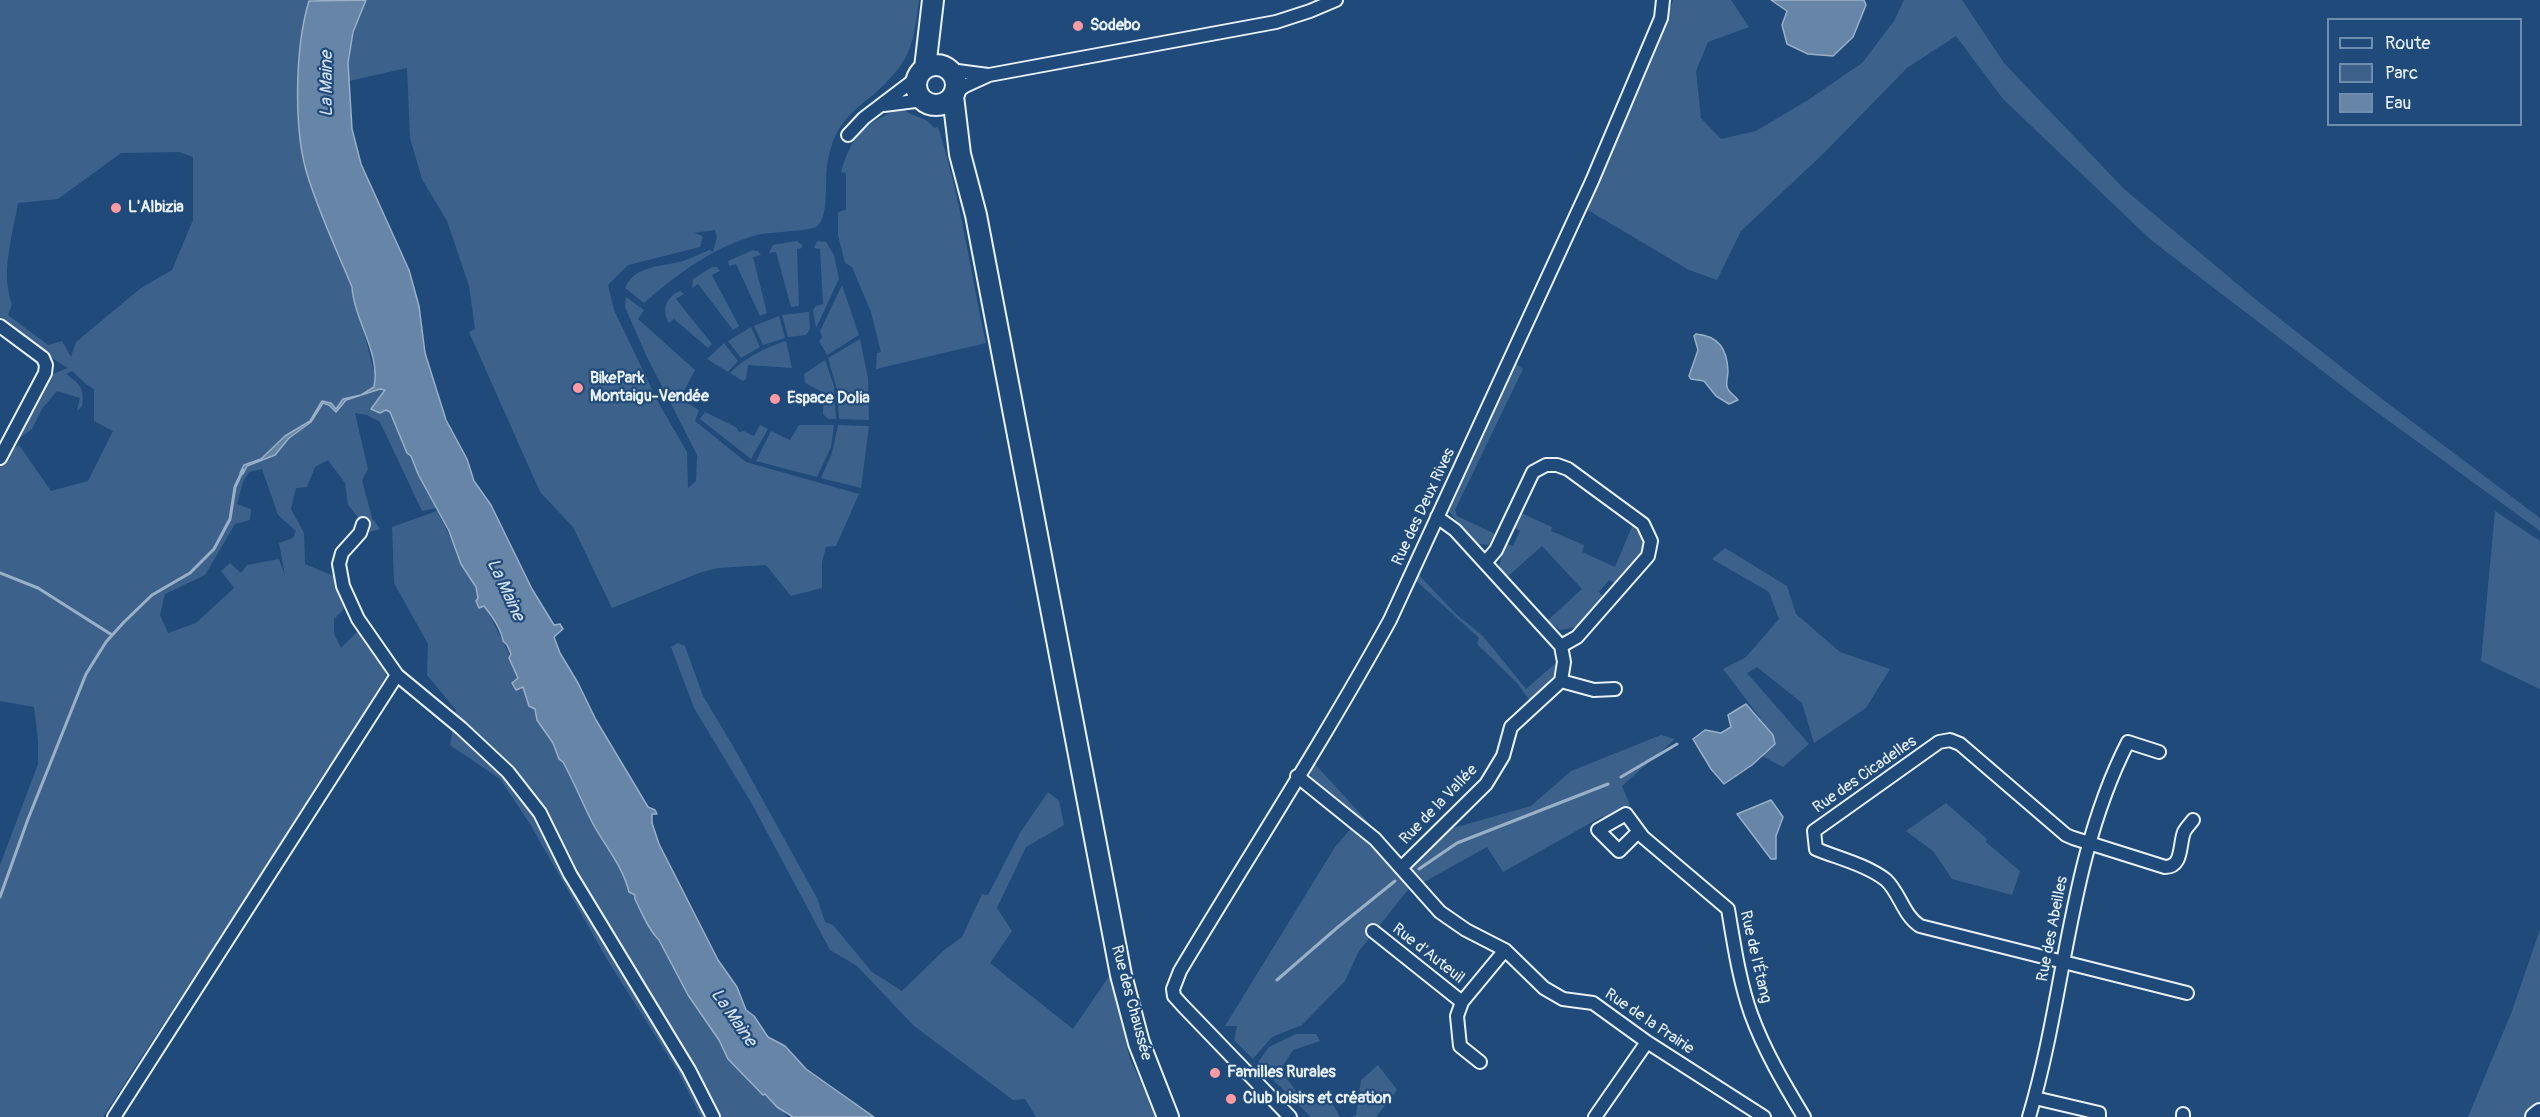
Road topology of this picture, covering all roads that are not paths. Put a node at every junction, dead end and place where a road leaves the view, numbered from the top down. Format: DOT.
graph roads {
  1 [pos="935,0"];
  2 [pos="1336,0"];
  3 [pos="1663,0"];
  4 [pos="948,69"];
  5 [pos="921,73"];
  6 [pos="989,75"];
  7 [pos="954,95"];
  8 [pos="927,102"];
  9 [pos="883,106"];
  10 [pos="848,135"];
  11 [pos="960,154"];
  12 [pos="0,326"];
  13 [pos="0,458"];
  14 [pos="1437,517"];
  15 [pos="363,525"];
  16 [pos="1485,563"];
  17 [pos="1561,646"];
  18 [pos="397,675"];
  19 [pos="1561,681"];
  20 [pos="1616,689"];
  21 [pos="2159,752"];
  22 [pos="1297,776"];
  23 [pos="2193,820"];
  24 [pos="1638,832"];
  25 [pos="2089,843"];
  26 [pos="1402,867"];
  27 [pos="1372,931"];
  28 [pos="1505,950"];
  29 [pos="2064,962"];
  30 [pos="2187,993"];
  31 [pos="1462,1002"];
  32 [pos="1647,1042"];
  33 [pos="1480,1062"];
  34 [pos="2035,1098"];
  35 [pos="2540,1113"];
  36 [pos="114,1117"];
  37 [pos="713,1117"];
  38 [pos="1168,1117"];
  39 [pos="1290,1117"];
  40 [pos="1595,1117"];
  41 [pos="1764,1117"];
  42 [pos="1804,1117"];
  43 [pos="2029,1117"];
  44 [pos="2099,1117"];
  45 [pos="2535,1117"];
  1 -- 4 [label="main road"];
  1 -- 5 [label="main road"];
  2 -- 6 [label="street"];
  3 -- 14 [label="street, Rue des Deux Rives"];
  4 -- 5 [label="main road"];
  4 -- 6 [label="street"];
  4 -- 7 [label="main road"];
  5 -- 8 [label="main road"];
  5 -- 9 [label="street"];
  6 -- 7 [label="street"];
  7 -- 8 [label="main road"];
  7 -- 11 [label="main road"];
  8 -- 9 [label="street"];
  8 -- 11 [label="main road"];
  9 -- 10 [label="street"];
  11 -- 38 [label="main road, Rue des Chaussée"];
  12 -- 13 [label="street"];
  14 -- 16 [label="street"];
  14 -- 22 [label="street, Rue des Deux Rives"];
  15 -- 18 [label="street"];
  16 -- 17 [label="street"];
  16 -- 17 [label="street"];
  17 -- 19 [label="street"];
  18 -- 36 [label="street"];
  18 -- 37 [label="street"];
  19 -- 20 [label="street"];
  19 -- 26 [label="street, Rue de la Vallée"];
  21 -- 25 [label="street, Rue des Abeilles"];
  22 -- 26 [label="street, Rue de la Prairie"];
  22 -- 39 [label="street, Rue des Deux Rives"];
  23 -- 25 [label="street"];
  24 -- 42 [label="street, Rue de l'Étang"];
  25 -- 29 [label="street, Rue des Abeilles"];
  25 -- 29 [label="street, Rue des Cicadelles"];
  26 -- 28 [label="street, Rue de la Prairie"];
  27 -- 31 [label="street, Rue d'Auteuil"];
  28 -- 31 [label="street, Rue d'Auteuil"];
  28 -- 32 [label="street, Rue de la Prairie"];
  29 -- 30 [label="street"];
  29 -- 34 [label="street, Rue des Abeilles"];
  31 -- 33 [label="street, Rue d'Auteuil"];
  32 -- 40 [label="street"];
  32 -- 41 [label="street, Rue de la Prairie"];
  34 -- 43 [label="street, Rue des Abeilles"];
  34 -- 44 [label="street"];
  35 -- 45 [label="street"];
}
